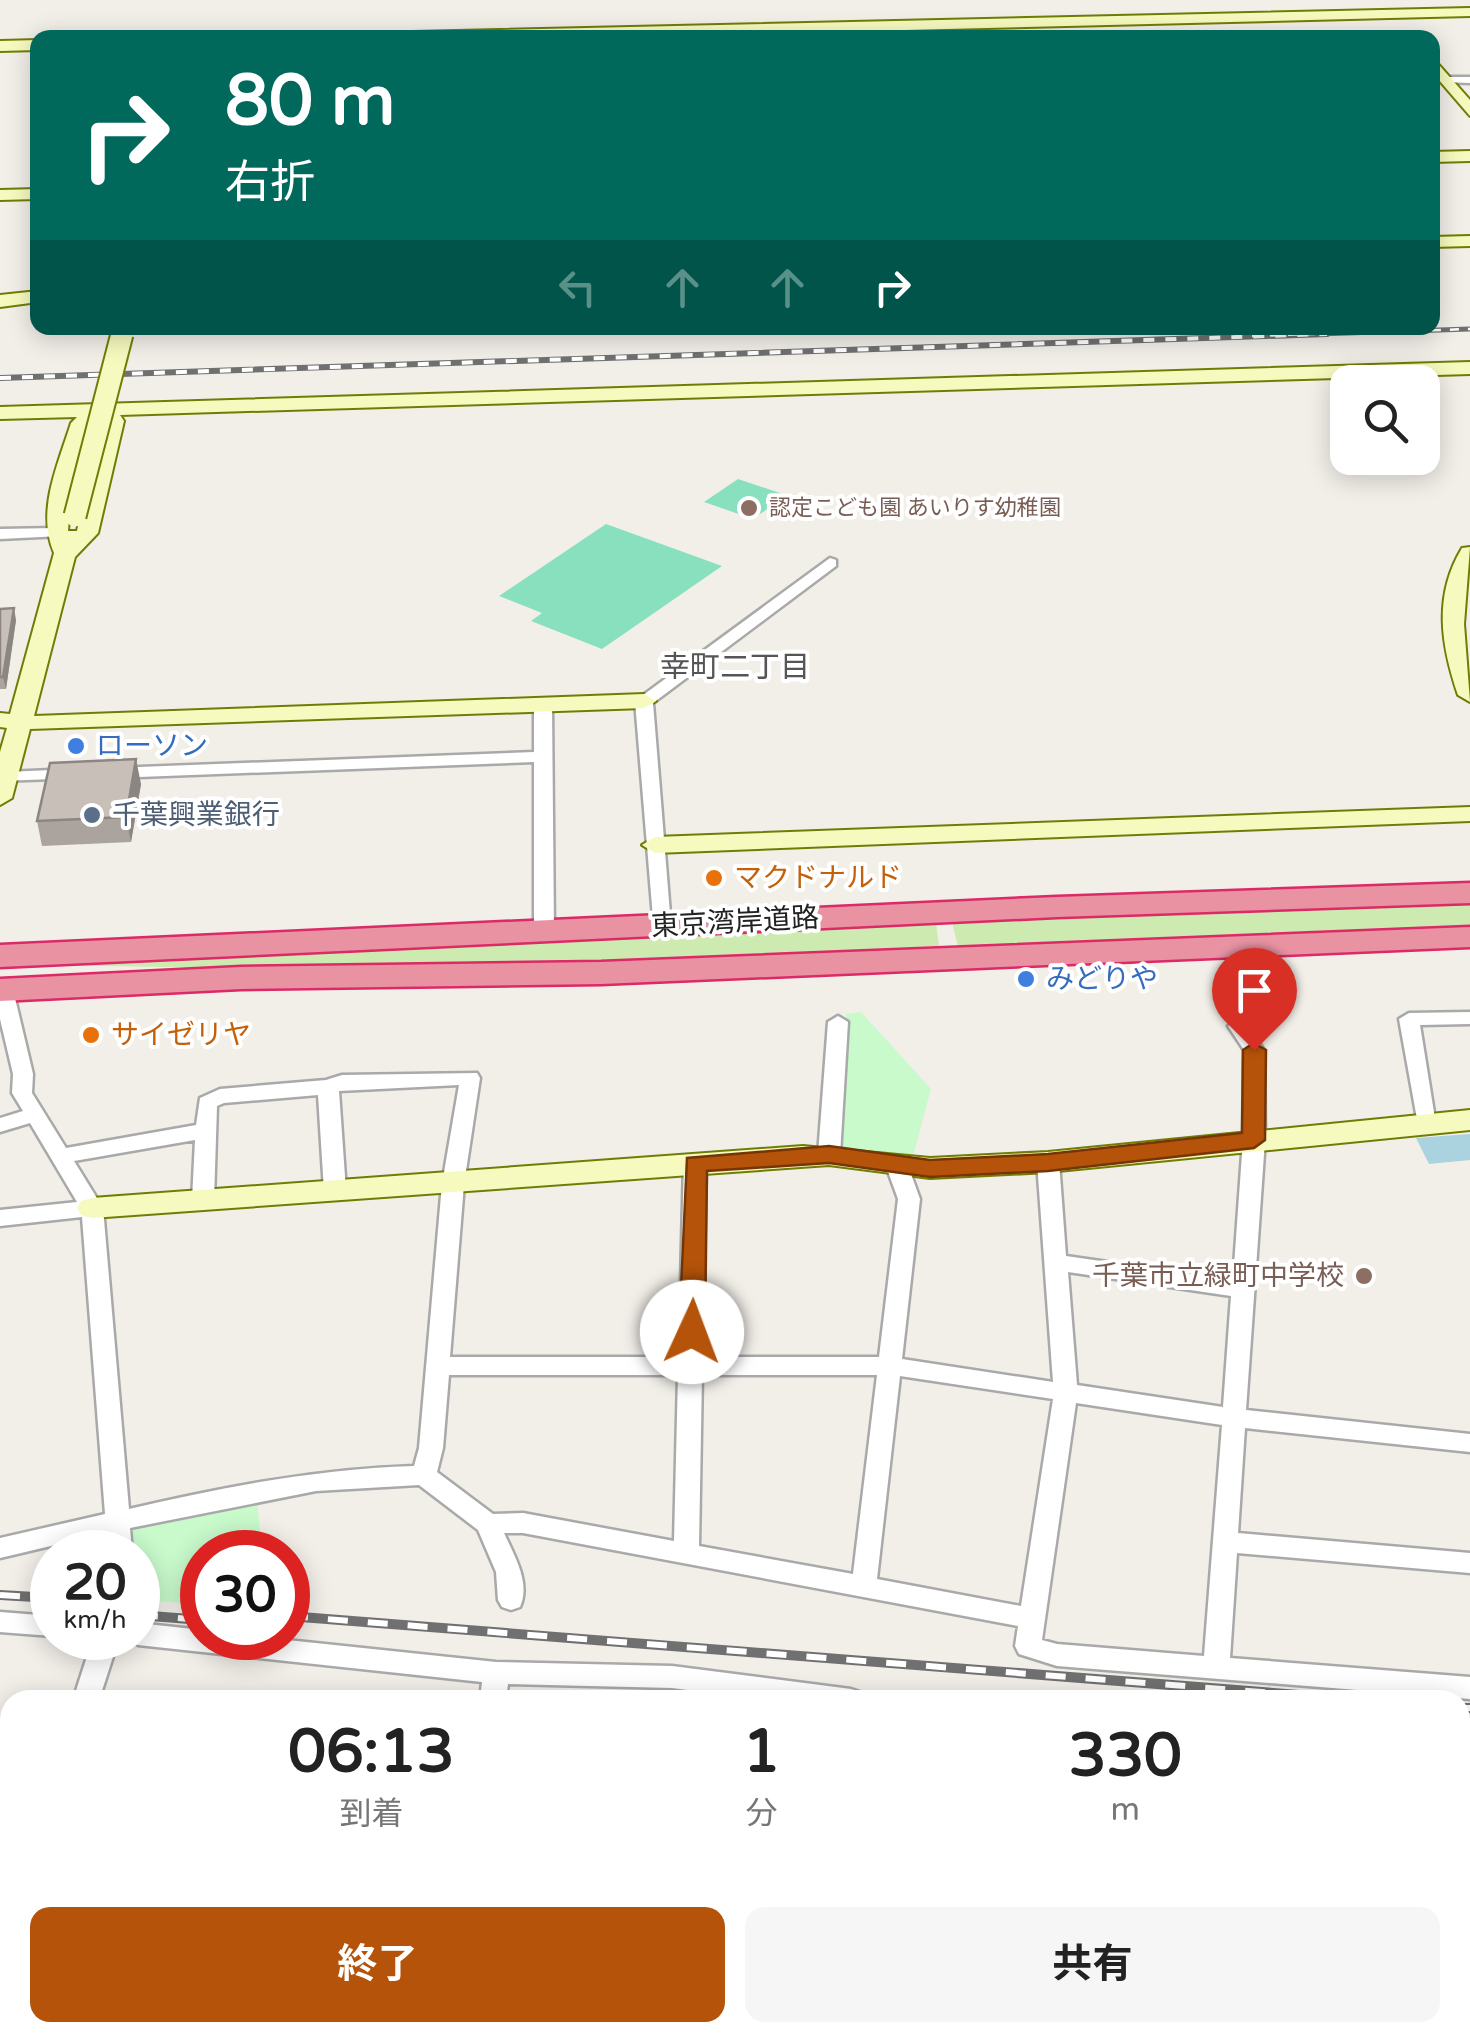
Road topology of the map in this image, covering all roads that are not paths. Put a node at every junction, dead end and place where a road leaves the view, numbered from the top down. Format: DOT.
graph roads {
  1 [pos="1421,7"];
  2 [pos="1470,12"];
  3 [pos="928,30"];
  4 [pos="30,45"];
  5 [pos="0,46"];
  6 [pos="1440,72"];
  7 [pos="1447,80"];
  8 [pos="1470,80"];
  9 [pos="1470,111"];
  10 [pos="1470,156"];
  11 [pos="1440,158"];
  12 [pos="30,194"];
  13 [pos="0,195"];
  14 [pos="1470,241"];
  15 [pos="1440,242"];
  16 [pos="30,297"];
  17 [pos="0,301"];
  18 [pos="122,335"];
  19 [pos="1470,368"];
  20 [pos="103,410"];
  21 [pos="0,413"];
  22 [pos="0,534"];
  23 [pos="61,543"];
  24 [pos="1470,553"];
  25 [pos="830,562"];
  26 [pos="1470,695"];
  27 [pos="644,702"];
  28 [pos="542,705"];
  29 [pos="10,721"];
  30 [pos="540,757"];
  31 [pos="3,787"];
  32 [pos="1470,814"];
  33 [pos="655,845"];
  34 [pos="1470,893"];
  35 [pos="661,926"];
  36 [pos="544,930"];
  37 [pos="1470,937"];
  38 [pos="0,979"];
  39 [pos="1470,1018"];
  40 [pos="838,1022"];
  41 [pos="1238,1026"];
  42 [pos="328,1087"];
  43 [pos="33,1115"];
  44 [pos="1470,1120"];
  45 [pos="1426,1124"];
  46 [pos="0,1125"];
  47 [pos="204,1131"];
  48 [pos="1254,1140"];
  49 [pos="829,1154"];
  50 [pos="60,1156"];
  51 [pos="1048,1162"];
  52 [pos="695,1164"];
  53 [pos="898,1166"];
  54 [pos="453,1184"];
  55 [pos="335,1191"];
  56 [pos="203,1200"];
  57 [pos="92,1208"];
  58 [pos="0,1220"];
  59 [pos="1058,1263"];
  60 [pos="1244,1290"];
  61 [pos="691,1365"];
  62 [pos="438,1366"];
  63 [pos="892,1366"];
  64 [pos="1066,1393"];
  65 [pos="1236,1418"];
  66 [pos="1470,1444"];
  67 [pos="424,1475"];
  68 [pos="118,1518"];
  69 [pos="488,1524"];
  70 [pos="119,1530"];
  71 [pos="1224,1542"];
  72 [pos="0,1548"];
  73 [pos="686,1552"];
  74 [pos="1470,1564"];
  75 [pos="864,1584"];
  76 [pos="511,1600"];
  77 [pos="1032,1618"];
  78 [pos="0,1622"];
  79 [pos="30,1624"];
  80 [pos="160,1637"];
  81 [pos="99,1660"];
  82 [pos="1216,1666"];
  83 [pos="495,1687"];
  84 [pos="1470,1688"];
  85 [pos="89,1690"];
  86 [pos="770,1690"];
  1 -- 2 [label="street"];
  1 -- 3 [label="street"];
  4 -- 5 [label="street"];
  6 -- 7 [label="street"];
  7 -- 8 [label="street"];
  7 -- 9 [label="street"];
  10 -- 11 [label="street"];
  12 -- 13 [label="street"];
  14 -- 15 [label="street"];
  16 -- 17 [label="street"];
  18 -- 23 [label="street, bridge"];
  19 -- 20 [label="street"];
  20 -- 21 [label="street"];
  20 -- 23 [label="street"];
  20 -- 23 [label="street"];
  22 -- 23 [label="street"];
  23 -- 29 [label="street"];
  24 -- 26 [label="street"];
  25 -- 27 [label="street"];
  27 -- 28 [label="street"];
  27 -- 33 [label="street"];
  28 -- 29 [label="street"];
  28 -- 30 [label="street"];
  29 -- 31 [label="street"];
  30 -- 31 [label="street"];
  30 -- 36 [label="street"];
  32 -- 33 [label="street"];
  33 -- 35 [label="street"];
  34 -- 35 [label="highway, 東京湾岸道路"];
  35 -- 36 [label="highway, 東京湾岸道路"];
  36 -- 38 [label="highway, 東京湾岸道路"];
  37 -- 38 [label="highway, 東京湾岸道路"];
  38 -- 43 [label="street"];
  39 -- 45 [label="street"];
  40 -- 49 [label="street"];
  41 -- 48 [label="street"];
  42 -- 47 [label="street"];
  42 -- 54 [label="street"];
  42 -- 55 [label="street"];
  43 -- 46 [label="street"];
  43 -- 50 [label="street"];
  44 -- 45 [label="street"];
  45 -- 48 [label="street"];
  47 -- 50 [label="street"];
  47 -- 56 [label="street"];
  48 -- 51 [label="street"];
  48 -- 60 [label="street"];
  49 -- 52 [label="street"];
  49 -- 53 [label="street"];
  50 -- 57 [label="street"];
  51 -- 53 [label="street"];
  51 -- 59 [label="street"];
  52 -- 54 [label="street"];
  52 -- 61 [label="street"];
  53 -- 63 [label="street"];
  54 -- 55 [label="street"];
  54 -- 62 [label="street"];
  55 -- 56 [label="street"];
  56 -- 57 [label="street"];
  57 -- 58 [label="street"];
  57 -- 68 [label="street"];
  59 -- 60 [label="street"];
  59 -- 64 [label="street"];
  60 -- 65 [label="street"];
  61 -- 62 [label="street"];
  61 -- 63 [label="street"];
  61 -- 73 [label="street"];
  62 -- 67 [label="street"];
  63 -- 64 [label="street"];
  63 -- 75 [label="street"];
  64 -- 65 [label="street"];
  64 -- 77 [label="street"];
  65 -- 66 [label="street"];
  65 -- 71 [label="street"];
  67 -- 68 [label="street"];
  67 -- 69 [label="street"];
  68 -- 70 [label="street"];
  68 -- 72 [label="street"];
  69 -- 73 [label="street"];
  69 -- 76 [label="street"];
  71 -- 74 [label="street"];
  71 -- 82 [label="street"];
  73 -- 75 [label="street"];
  75 -- 77 [label="street"];
  77 -- 82 [label="street"];
  78 -- 79 [label="street"];
  80 -- 83 [label="street"];
  81 -- 85 [label="street"];
  82 -- 84 [label="street"];
  83 -- 86 [label="street"];
}
